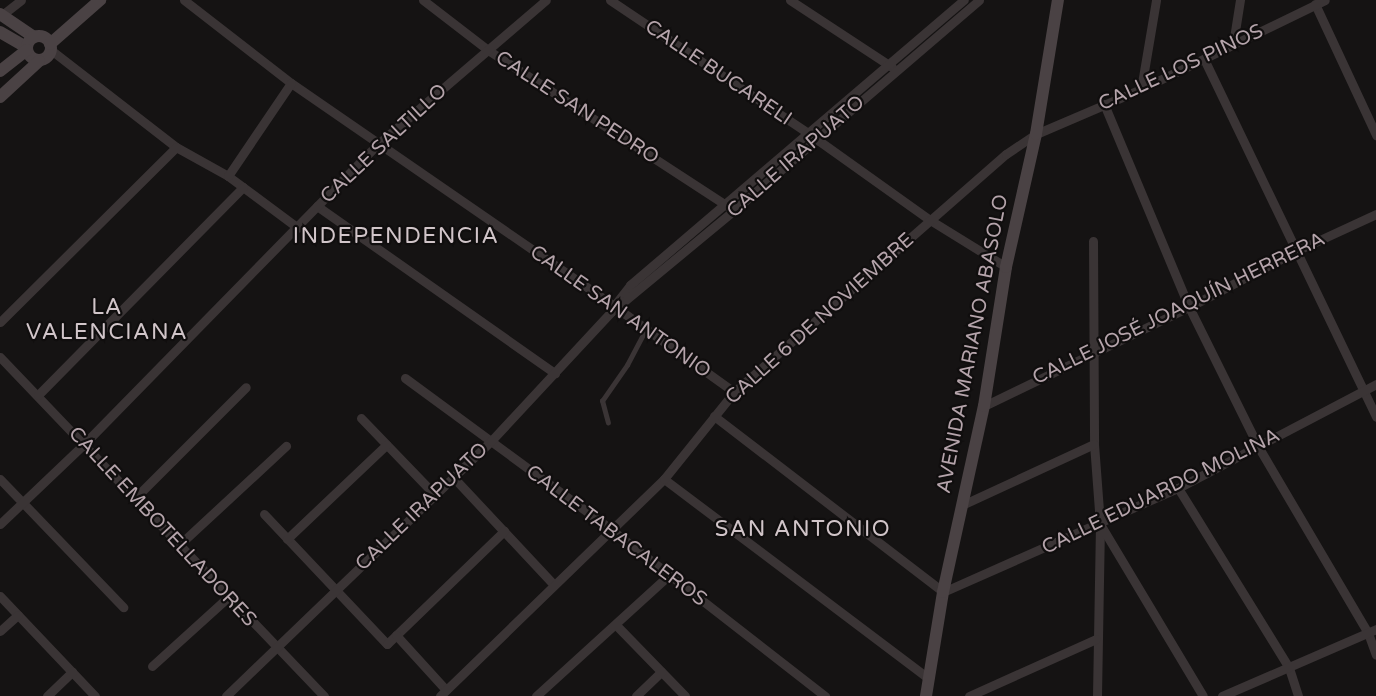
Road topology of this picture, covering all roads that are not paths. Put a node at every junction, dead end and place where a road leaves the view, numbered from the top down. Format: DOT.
graph roads {
  1 [pos="21,0"];
  2 [pos="100,0"];
  3 [pos="184,0"];
  4 [pos="423,0"];
  5 [pos="546,0"];
  6 [pos="610,0"];
  7 [pos="790,0"];
  8 [pos="964,0"];
  9 [pos="979,0"];
  10 [pos="1058,0"];
  11 [pos="1156,0"];
  12 [pos="1240,0"];
  13 [pos="1325,0"];
  14 [pos="1315,4"];
  15 [pos="1,14"];
  16 [pos="0,32"];
  17 [pos="1233,44"];
  18 [pos="29,45"];
  19 [pos="51,47"];
  20 [pos="489,50"];
  21 [pos="1204,59"];
  22 [pos="39,61"];
  23 [pos="893,68"];
  24 [pos="0,71"];
  25 [pos="291,83"];
  26 [pos="1141,89"];
  27 [pos="0,97"];
  28 [pos="1104,104"];
  29 [pos="808,133"];
  30 [pos="1036,134"];
  31 [pos="1376,135"];
  32 [pos="816,140"];
  33 [pos="378,144"];
  34 [pos="176,147"];
  35 [pos="228,176"];
  36 [pos="243,186"];
  37 [pos="317,206"];
  38 [pos="729,208"];
  39 [pos="1376,214"];
  40 [pos="930,219"];
  41 [pos="298,228"];
  42 [pos="1093,241"];
  43 [pos="1296,251"];
  44 [pos="1006,267"];
  45 [pos="1189,307"];
  46 [pos="614,308"];
  47 [pos="0,322"];
  48 [pos="646,329"];
  49 [pos="1093,352"];
  50 [pos="0,357"];
  51 [pos="555,373"];
  52 [pos="405,378"];
  53 [pos="1376,384"];
  54 [pos="246,387"];
  55 [pos="1362,391"];
  56 [pos="734,393"];
  57 [pos="38,395"];
  58 [pos="984,406"];
  59 [pos="714,416"];
  60 [pos="1376,417"];
  61 [pos="361,418"];
  62 [pos="608,423"];
  63 [pos="491,441"];
  64 [pos="84,444"];
  65 [pos="1094,444"];
  66 [pos="386,445"];
  67 [pos="286,446"];
  68 [pos="1259,448"];
  69 [pos="454,478"];
  70 [pos="0,479"];
  71 [pos="664,479"];
  72 [pos="1178,488"];
  73 [pos="435,495"];
  74 [pos="134,499"];
  75 [pos="22,502"];
  76 [pos="962,505"];
  77 [pos="264,514"];
  78 [pos="0,524"];
  79 [pos="1100,524"];
  80 [pos="504,531"];
  81 [pos="613,531"];
  82 [pos="287,538"];
  83 [pos="179,545"];
  84 [pos="669,575"];
  85 [pos="554,585"];
  86 [pos="336,591"];
  87 [pos="943,592"];
  88 [pos="0,596"];
  89 [pos="228,597"];
  90 [pos="123,608"];
  91 [pos="18,615"];
  92 [pos="616,625"];
  93 [pos="0,631"];
  94 [pos="1372,631"];
  95 [pos="396,635"];
  96 [pos="1096,639"];
  97 [pos="275,648"];
  98 [pos="1376,655"];
  99 [pos="152,666"];
  100 [pos="1289,668"];
  101 [pos="72,672"];
  102 [pos="661,672"];
  103 [pos="929,680"];
  104 [pos="443,693"];
  105 [pos="47,696"];
  106 [pos="95,696"];
  107 [pos="226,696"];
  108 [pos="324,696"];
  109 [pos="536,696"];
  110 [pos="636,696"];
  111 [pos="685,696"];
  112 [pos="825,696"];
  113 [pos="926,696"];
  114 [pos="969,696"];
  115 [pos="1097,696"];
  116 [pos="1203,696"];
  117 [pos="1222,696"];
  118 [pos="1298,696"];
  1 -- 15 [label="street"];
  2 -- 19 [label="street"];
  3 -- 25 [label="street, CALLE SAN ANTONIO"];
  4 -- 20 [label="street, CALLE SAN PEDRO"];
  5 -- 20 [label="street, CALLE SALTILLO"];
  6 -- 29 [label="street, CALLE BUCARELI"];
  7 -- 23 [label="street"];
  8 -- 23 [label="street, CALLE IRAPUATO"];
  9 -- 23 [label="street, CALLE IRAPUATO"];
  10 -- 30 [label="street, AVENIDA MARIANO ABASOLO"];
  11 -- 26 [label="street"];
  12 -- 17 [label="street"];
  13 -- 14 [label="street, CALLE LOS PINOS"];
  14 -- 17 [label="street, CALLE LOS PINOS"];
  14 -- 31 [label="street"];
  15 -- 18 [label="street"];
  16 -- 18 [label="street"];
  17 -- 21 [label="street, CALLE LOS PINOS"];
  18 -- 19 [label="street"];
  18 -- 22 [label="street"];
  18 -- 24 [label="street"];
  19 -- 22 [label="street"];
  19 -- 34 [label="street"];
  20 -- 33 [label="street, CALLE SALTILLO"];
  20 -- 38 [label="street, CALLE SAN PEDRO"];
  21 -- 26 [label="street, CALLE LOS PINOS"];
  21 -- 43 [label="street"];
  22 -- 27 [label="street"];
  23 -- 29 [label="street, CALLE IRAPUATO"];
  23 -- 32 [label="street, CALLE IRAPUATO"];
  25 -- 33 [label="street, CALLE SAN ANTONIO"];
  25 -- 35 [label="street"];
  26 -- 28 [label="street, CALLE LOS PINOS"];
  28 -- 30 [label="street, CALLE LOS PINOS"];
  28 -- 45 [label="street"];
  29 -- 32 [label="street, CALLE BUCARELI"];
  29 -- 38 [label="street, CALLE IRAPUATO"];
  30 -- 40 [label="street, CALLE 6 DE NOVIEMBRE"];
  30 -- 44 [label="street, AVENIDA MARIANO ABASOLO"];
  32 -- 38 [label="street, CALLE IRAPUATO"];
  32 -- 40 [label="street, CALLE BUCARELI"];
  33 -- 37 [label="street, CALLE SALTILLO"];
  33 -- 46 [label="street, CALLE SAN ANTONIO"];
  34 -- 35 [label="street"];
  34 -- 47 [label="street"];
  35 -- 36 [label="street"];
  36 -- 41 [label="street"];
  36 -- 57 [label="street"];
  37 -- 41 [label="street, CALLE SALTILLO"];
  37 -- 51 [label="street"];
  38 -- 46 [label="street, CALLE IRAPUATO"];
  39 -- 43 [label="street, CALLE JOSÉ JOAQUÍN HERRERA"];
  40 -- 44 [label="street, CALLE BUCARELI"];
  40 -- 56 [label="street, CALLE 6 DE NOVIEMBRE"];
  41 -- 64 [label="street, CALLE SALTILLO"];
  42 -- 49 [label="street"];
  43 -- 45 [label="street, CALLE JOSÉ JOAQUÍN HERRERA"];
  43 -- 55 [label="street"];
  44 -- 58 [label="street, AVENIDA MARIANO ABASOLO"];
  45 -- 49 [label="street, CALLE JOSÉ JOAQUÍN HERRERA"];
  45 -- 68 [label="street"];
  46 -- 48 [label="street, CALLE SAN ANTONIO"];
  46 -- 51 [label="street, CALLE IRAPUATO"];
  48 -- 56 [label="street, CALLE SAN ANTONIO"];
  48 -- 62 [label="lane"];
  49 -- 58 [label="street, CALLE JOSÉ JOAQUÍN HERRERA"];
  49 -- 65 [label="street"];
  50 -- 57 [label="street, CALLE EMBOTELLADORES"];
  51 -- 63 [label="street, CALLE IRAPUATO"];
  52 -- 63 [label="street, CALLE TABACALEROS"];
  53 -- 55 [label="street, CALLE EDUARDO MOLINA"];
  54 -- 74 [label="street"];
  55 -- 60 [label="street"];
  55 -- 68 [label="street, CALLE EDUARDO MOLINA"];
  56 -- 59 [label="street, CALLE 6 DE NOVIEMBRE"];
  57 -- 64 [label="street, CALLE EMBOTELLADORES"];
  58 -- 76 [label="street, AVENIDA MARIANO ABASOLO"];
  59 -- 71 [label="street, CALLE 6 DE NOVIEMBRE"];
  59 -- 87 [label="street"];
  61 -- 66 [label="street"];
  63 -- 69 [label="street, CALLE IRAPUATO"];
  63 -- 81 [label="street, CALLE TABACALEROS"];
  64 -- 74 [label="street, CALLE EMBOTELLADORES"];
  64 -- 75 [label="street, CALLE SALTILLO"];
  65 -- 76 [label="street"];
  65 -- 79 [label="street"];
  66 -- 73 [label="street"];
  66 -- 82 [label="street"];
  67 -- 83 [label="street"];
  68 -- 72 [label="street, CALLE EDUARDO MOLINA"];
  68 -- 94 [label="street"];
  69 -- 73 [label="street, CALLE IRAPUATO"];
  69 -- 80 [label="street"];
  70 -- 75 [label="street"];
  71 -- 81 [label="street, CALLE 6 DE NOVIEMBRE"];
  71 -- 103 [label="street"];
  72 -- 79 [label="street, CALLE EDUARDO MOLINA"];
  72 -- 100 [label="street"];
  73 -- 86 [label="street, CALLE IRAPUATO"];
  74 -- 83 [label="street, CALLE EMBOTELLADORES"];
  75 -- 78 [label="street, CALLE SALTILLO"];
  75 -- 90 [label="street"];
  76 -- 87 [label="street, AVENIDA MARIANO ABASOLO"];
  77 -- 82 [label="street"];
  79 -- 87 [label="street, CALLE EDUARDO MOLINA"];
  79 -- 96 [label="street"];
  79 -- 116 [label="street"];
  80 -- 85 [label="street"];
  80 -- 95 [label="street"];
  81 -- 84 [label="street, CALLE TABACALEROS"];
  81 -- 85 [label="street, CALLE 6 DE NOVIEMBRE"];
  82 -- 86 [label="street"];
  83 -- 89 [label="street, CALLE EMBOTELLADORES"];
  84 -- 92 [label="street"];
  84 -- 112 [label="street, CALLE TABACALEROS"];
  85 -- 104 [label="street, CALLE 6 DE NOVIEMBRE"];
  86 -- 95 [label="street"];
  86 -- 97 [label="street, CALLE IRAPUATO"];
  87 -- 103 [label="street, AVENIDA MARIANO ABASOLO"];
  88 -- 91 [label="street"];
  89 -- 97 [label="street, CALLE EMBOTELLADORES"];
  89 -- 99 [label="street"];
  91 -- 93 [label="street"];
  91 -- 101 [label="street"];
  92 -- 102 [label="street"];
  92 -- 109 [label="street"];
  94 -- 98 [label="street"];
  94 -- 100 [label="street"];
  95 -- 104 [label="street"];
  96 -- 114 [label="street"];
  96 -- 115 [label="street"];
  97 -- 107 [label="street, CALLE IRAPUATO"];
  97 -- 108 [label="street, CALLE EMBOTELLADORES"];
  100 -- 117 [label="street"];
  100 -- 118 [label="street"];
  101 -- 105 [label="street"];
  101 -- 106 [label="street"];
  102 -- 110 [label="street"];
  102 -- 111 [label="street"];
  103 -- 113 [label="street, AVENIDA MARIANO ABASOLO"];
}
